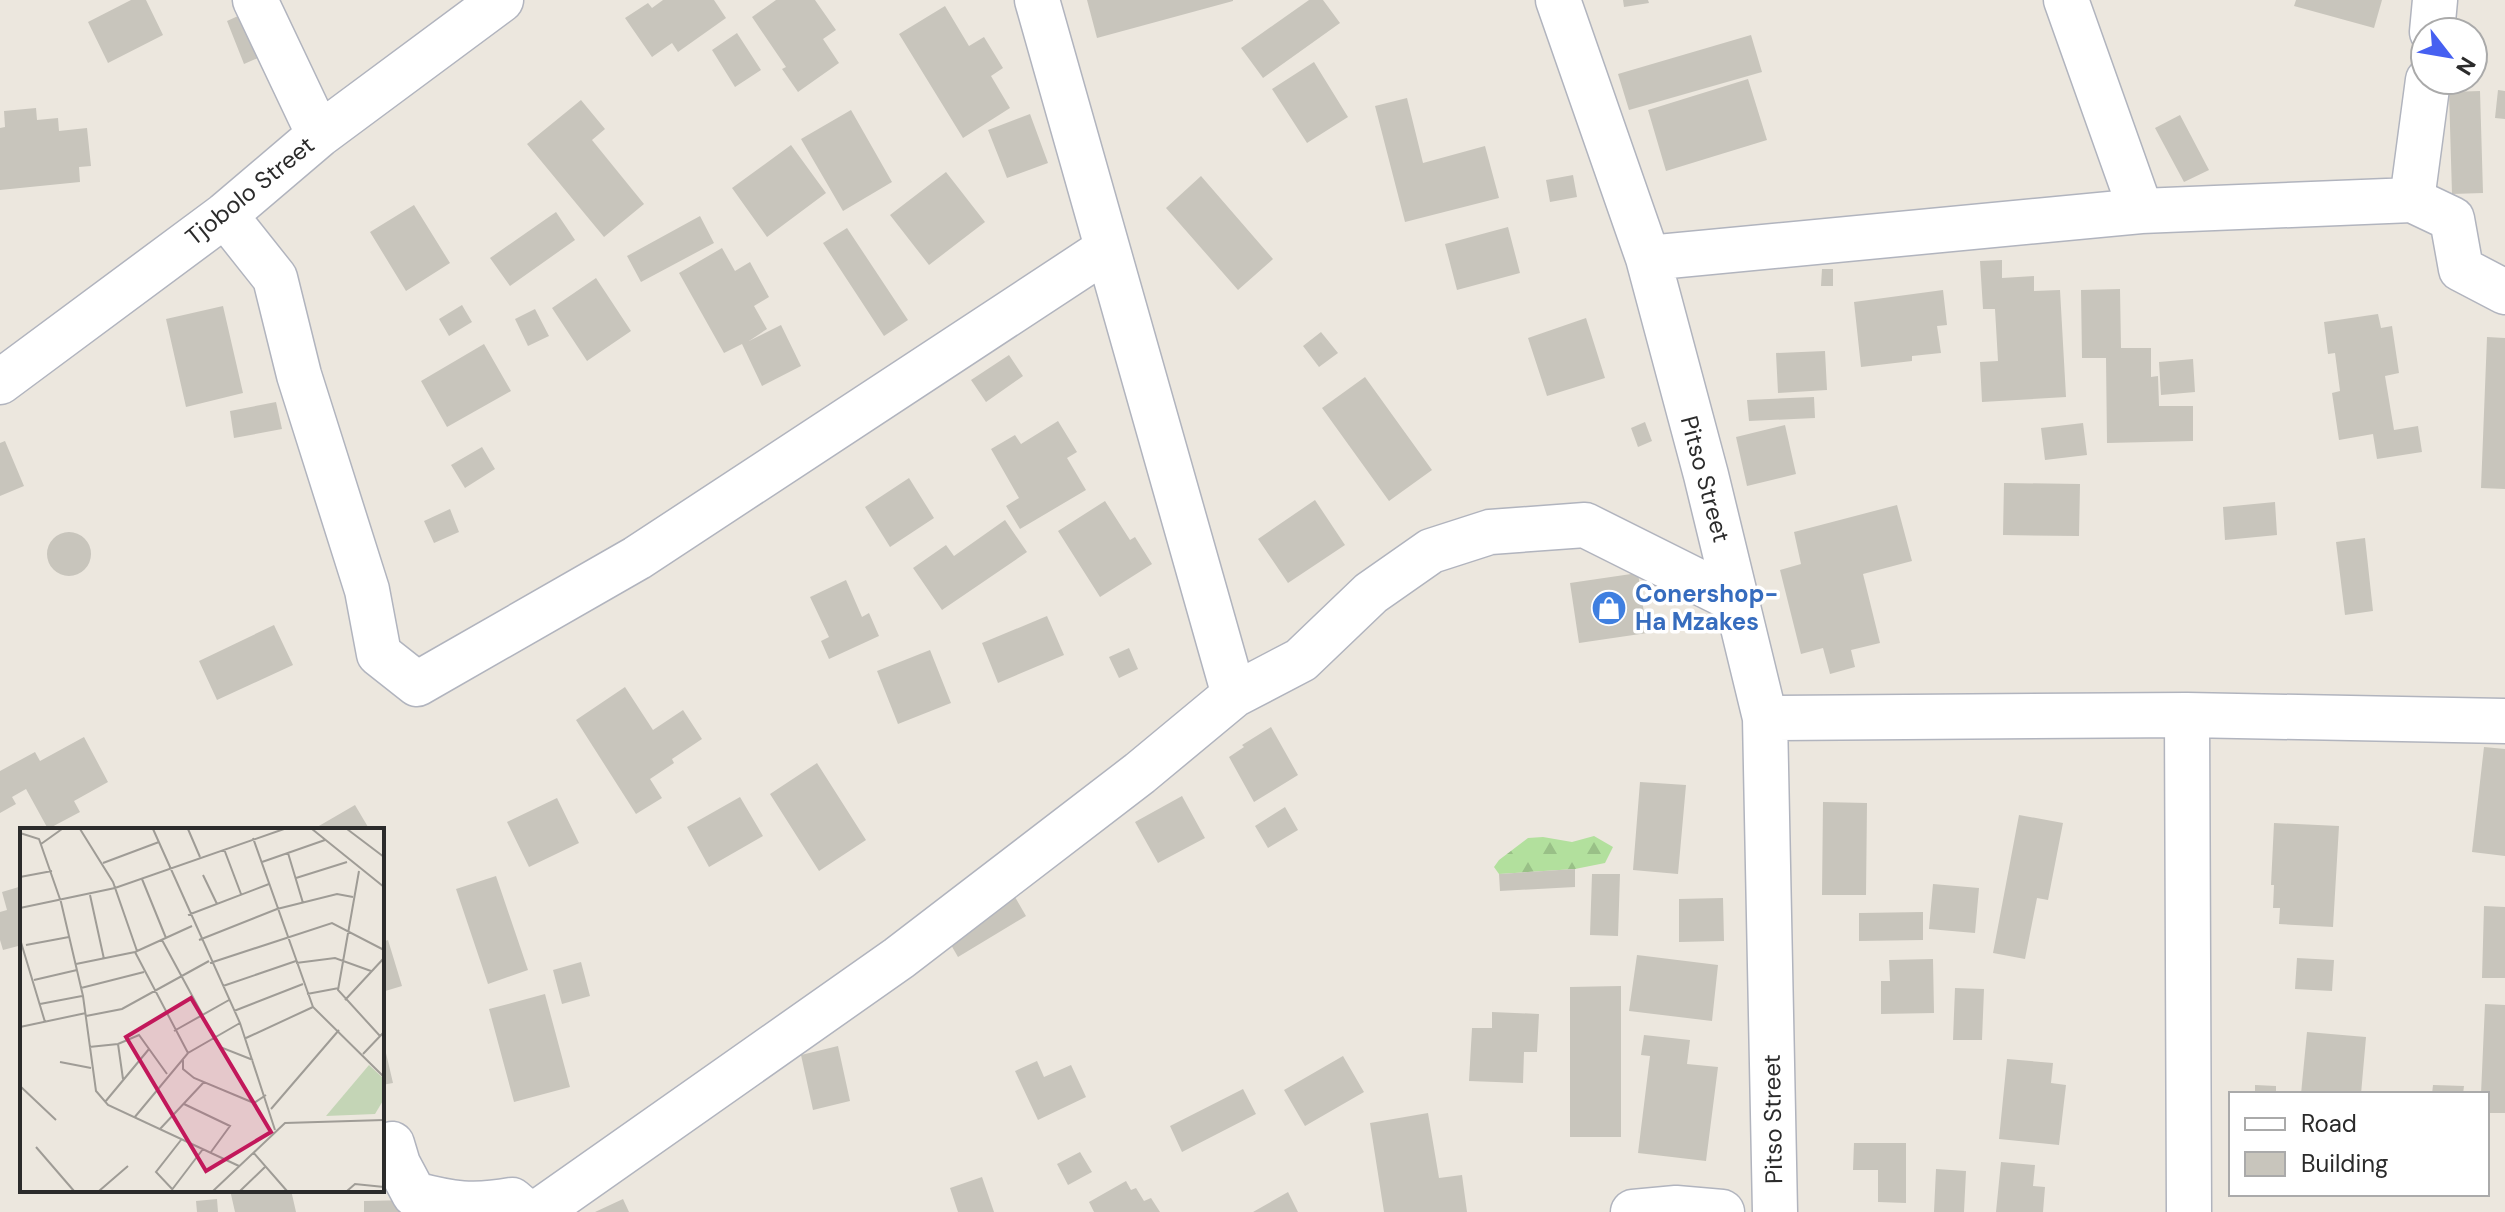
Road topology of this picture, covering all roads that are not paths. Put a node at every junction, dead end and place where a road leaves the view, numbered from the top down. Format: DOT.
graph roads {
  1 [pos="255,0"];
  2 [pos="501,0"];
  3 [pos="1037,0"];
  4 [pos="1558,0"];
  5 [pos="2066,0"];
  6 [pos="2426,96"];
  7 [pos="319,135"];
  8 [pos="2412,200"];
  9 [pos="2141,211"];
  10 [pos="225,215"];
  11 [pos="1107,249"];
  12 [pos="1648,258"];
  13 [pos="2505,292"];
  14 [pos="0,382"];
  15 [pos="1735,600"];
  16 [pos="1234,695"];
  17 [pos="2187,715"];
  18 [pos="1765,718"];
  19 [pos="2505,721"];
  20 [pos="392,1144"];
  21 [pos="526,1212"];
  22 [pos="538,1212"];
  23 [pos="1633,1212"];
  24 [pos="1722,1212"];
  25 [pos="1775,1212"];
  26 [pos="2189,1212"];
  1 -- 7 [label="street"];
  2 -- 7 [label="street, Tjobolo Street"];
  3 -- 11 [label="street"];
  4 -- 12 [label="street, Pitso Street"];
  5 -- 9 [label="street"];
  6 -- 8 [label="street"];
  7 -- 10 [label="street, Tjobolo Street"];
  8 -- 9 [label="street"];
  8 -- 13 [label="street"];
  9 -- 12 [label="street"];
  10 -- 11 [label="street"];
  10 -- 14 [label="street, Tjobolo Street"];
  11 -- 16 [label="street"];
  12 -- 15 [label="street, Pitso Street"];
  15 -- 16 [label="street"];
  15 -- 18 [label="street, Pitso Street"];
  16 -- 22 [label="street"];
  17 -- 18 [label="street"];
  17 -- 19 [label="street"];
  17 -- 26 [label="street"];
  18 -- 25 [label="street, Pitso Street"];
  20 -- 21 [label="street"];
  23 -- 24 [label="street"];
}
